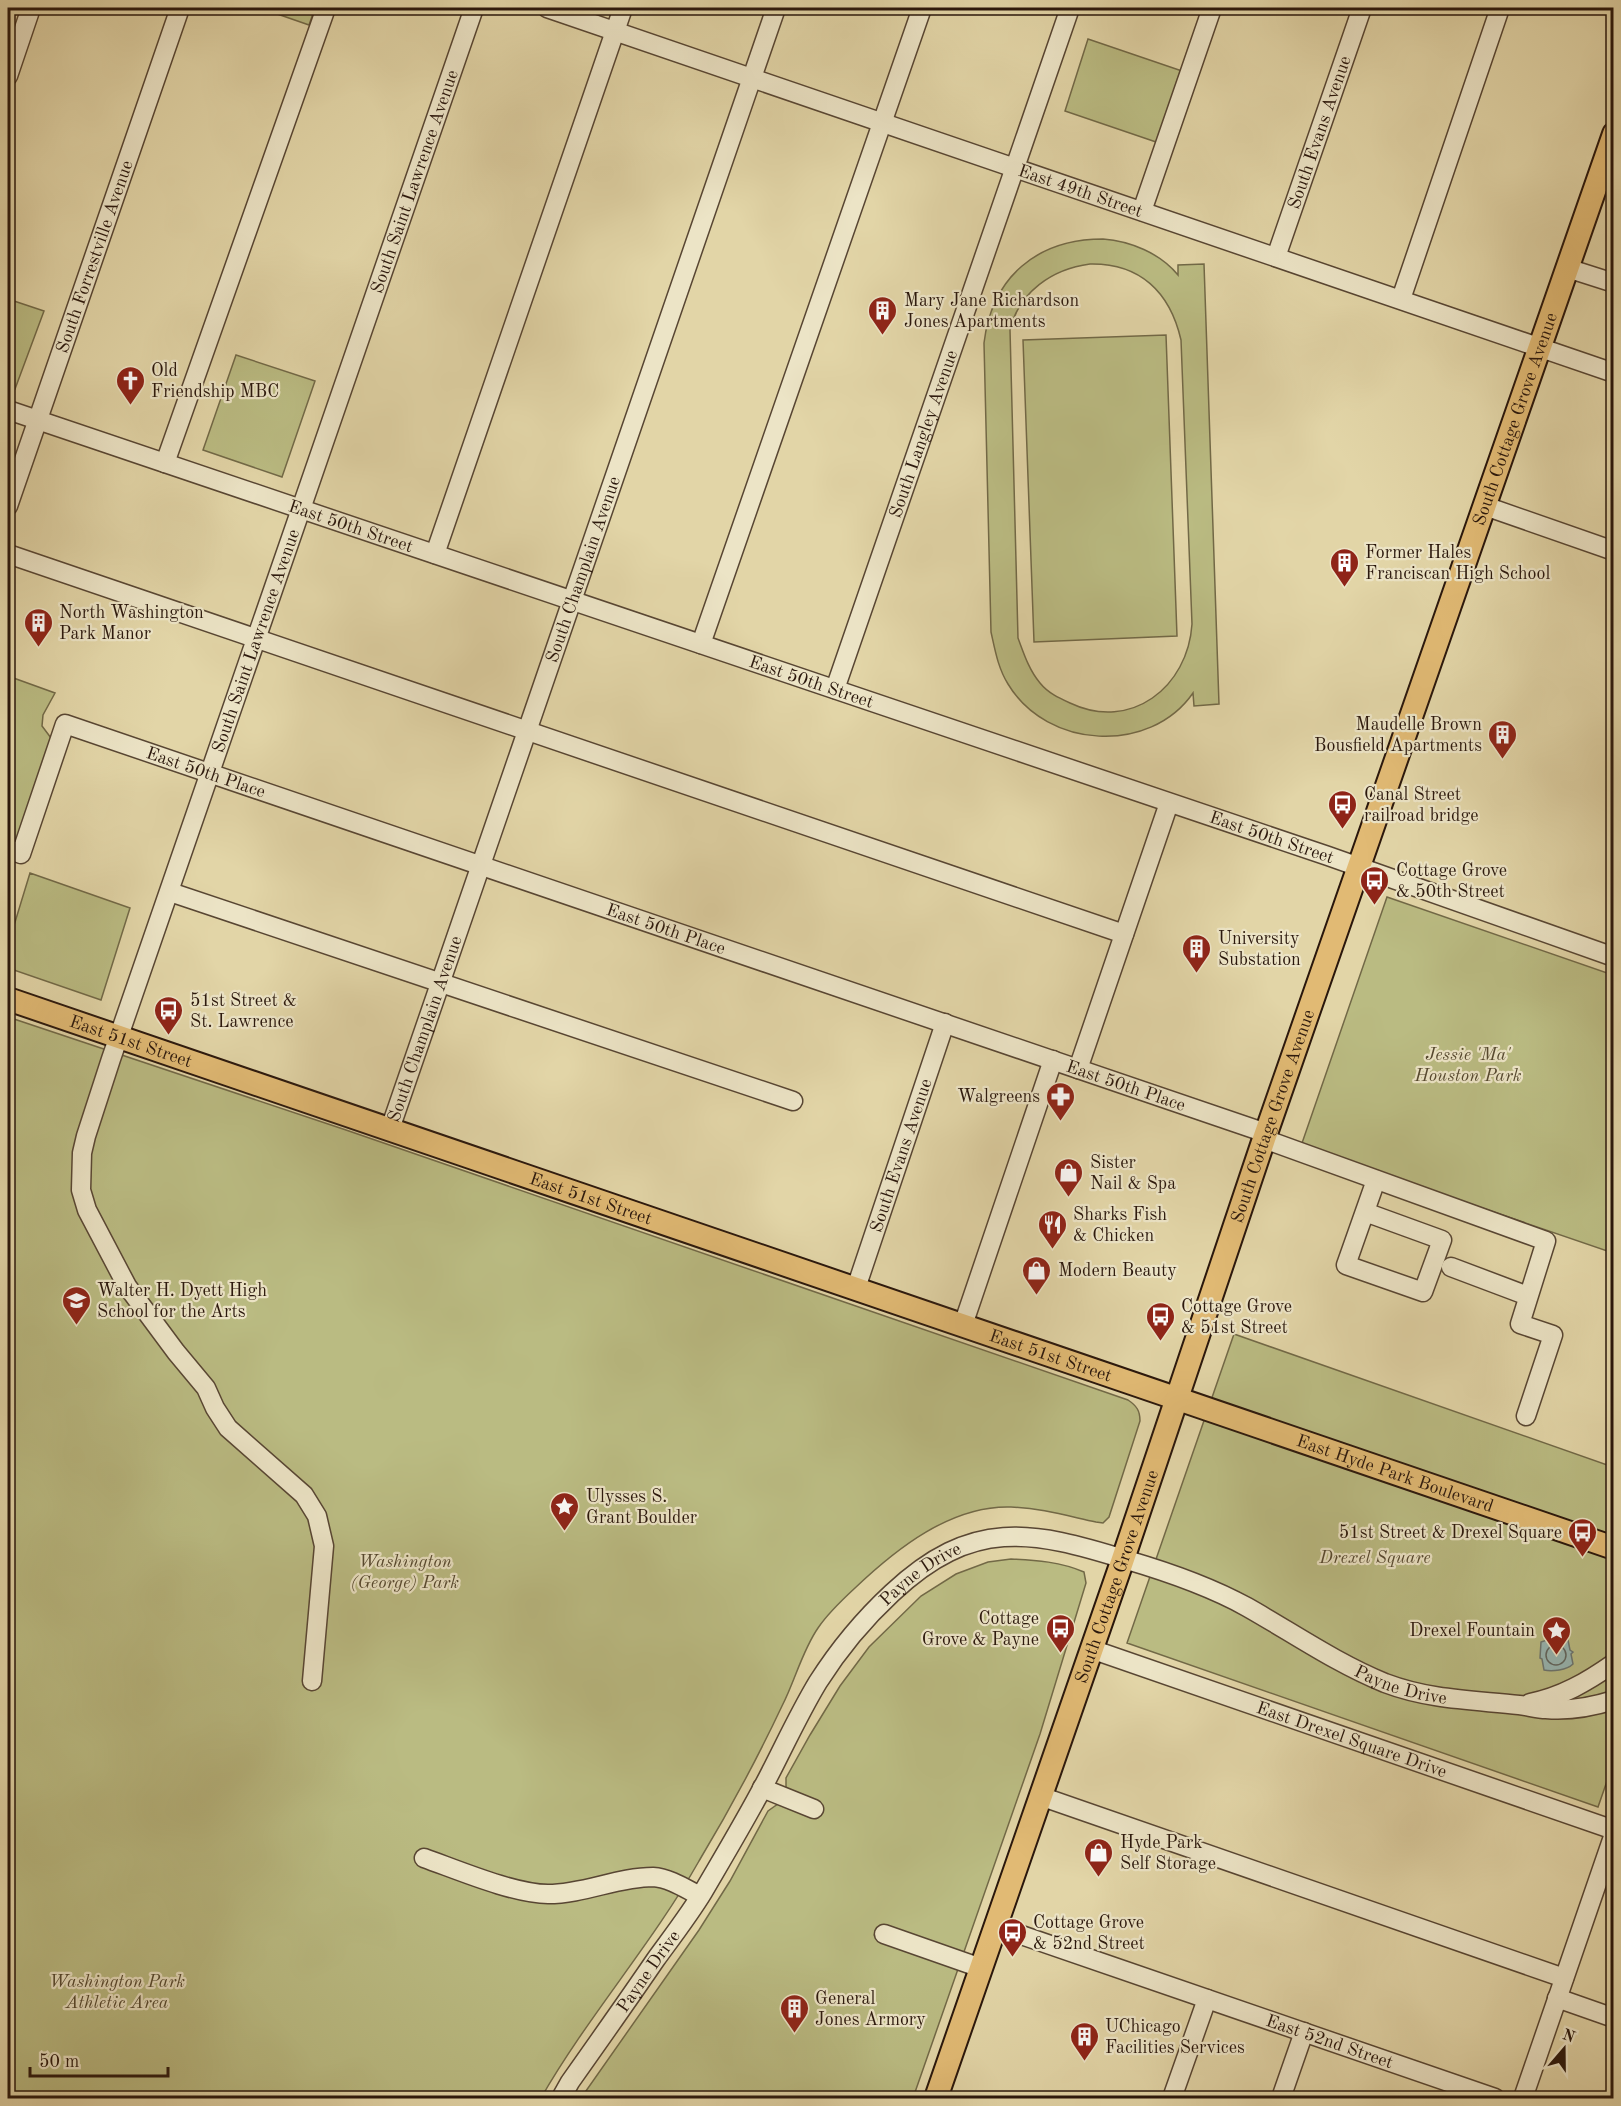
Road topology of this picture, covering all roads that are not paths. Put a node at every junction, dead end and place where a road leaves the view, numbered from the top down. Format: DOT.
graph roads {
  1 [pos="31,8"];
  2 [pos="180,8"];
  3 [pos="326,8"];
  4 [pos="474,8"];
  5 [pos="547,8"];
  6 [pos="623,8"];
  7 [pos="776,8"];
  8 [pos="922,8"];
  9 [pos="1070,8"];
  10 [pos="1212,8"];
  11 [pos="1362,8"];
  12 [pos="1500,8"];
  13 [pos="615,31"];
  14 [pos="8,76"];
  15 [pos="752,78"];
  16 [pos="882,122"];
  17 [pos="1614,134"];
  18 [pos="1015,168"];
  19 [pos="1142,211"];
  20 [pos="1276,257"];
  21 [pos="1567,268"];
  22 [pos="1614,283"];
  23 [pos="1401,299"];
  24 [pos="1540,347"];
  25 [pos="1614,373"];
  26 [pos="8,410"];
  27 [pos="37,420"];
  28 [pos="165,463"];
  29 [pos="8,506"];
  30 [pos="1485,506"];
  31 [pos="301,509"];
  32 [pos="1614,550"];
  33 [pos="8,554"];
  34 [pos="435,554"];
  35 [pos="572,600"];
  36 [pos="257,639"];
  37 [pos="700,644"];
  38 [pos="835,689"];
  39 [pos="527,730"];
  40 [pos="210,774"];
  41 [pos="1169,803"];
  42 [pos="8,849"];
  43 [pos="481,866"];
  44 [pos="1358,867"];
  45 [pos="170,891"];
  46 [pos="1124,934"];
  47 [pos="1614,957"];
  48 [pos="440,983"];
  49 [pos="8,999"];
  50 [pos="945,1023"];
  51 [pos="119,1037"];
  52 [pos="1053,1060"];
  53 [pos="1078,1069"];
  54 [pos="792,1101"];
  55 [pos="390,1129"];
  56 [pos="1265,1136"];
  57 [pos="1376,1180"];
  58 [pos="1365,1212"];
  59 [pos="1451,1267"];
  60 [pos="856,1288"];
  61 [pos="1528,1296"];
  62 [pos="963,1325"];
  63 [pos="1176,1397"];
  64 [pos="1526,1416"];
  65 [pos="1614,1548"];
  66 [pos="1123,1558"];
  67 [pos="1091,1650"];
  68 [pos="1614,1664"];
  69 [pos="312,1681"];
  70 [pos="1614,1700"];
  71 [pos="1519,1705"];
  72 [pos="762,1788"];
  73 [pos="1040,1796"];
  74 [pos="814,1809"];
  75 [pos="1614,1830"];
  76 [pos="1614,1834"];
  77 [pos="424,1858"];
  78 [pos="700,1896"];
  79 [pos="995,1926"];
  80 [pos="884,1934"];
  81 [pos="981,1968"];
  82 [pos="1564,1978"];
  83 [pos="1557,1998"];
  84 [pos="1207,1999"];
  85 [pos="1614,2018"];
  86 [pos="1304,2032"];
  87 [pos="561,2098"];
  88 [pos="936,2098"];
  89 [pos="1172,2098"];
  90 [pos="1281,2098"];
  91 [pos="1495,2098"];
  92 [pos="1523,2098"];
  1 -- 14 [label="street"];
  2 -- 27 [label="street, South Forrestville Avenue"];
  3 -- 28 [label="street"];
  4 -- 31 [label="street, South Saint Lawrence Avenue"];
  5 -- 13 [label="street, East 49th Street"];
  6 -- 13 [label="street"];
  7 -- 15 [label="street, South Champlain Avenue"];
  8 -- 16 [label="street"];
  9 -- 18 [label="street, South Langley Avenue"];
  10 -- 19 [label="street"];
  11 -- 20 [label="street, South Evans Avenue"];
  12 -- 23 [label="street"];
  13 -- 15 [label="street, East 49th Street"];
  13 -- 34 [label="street"];
  15 -- 16 [label="street, East 49th Street"];
  15 -- 35 [label="street, South Champlain Avenue"];
  16 -- 18 [label="street, East 49th Street"];
  16 -- 37 [label="street"];
  17 -- 21 [label="main road, South Cottage Grove Avenue"];
  18 -- 19 [label="street, East 49th Street"];
  18 -- 38 [label="street, South Langley Avenue"];
  19 -- 20 [label="street, East 49th Street"];
  20 -- 23 [label="street, East 49th Street"];
  21 -- 22 [label="street"];
  21 -- 24 [label="main road, South Cottage Grove Avenue"];
  23 -- 24 [label="street, East 49th Street"];
  24 -- 25 [label="street, East 49th Street"];
  24 -- 30 [label="main road, South Cottage Grove Avenue"];
  26 -- 27 [label="street, East 50th Street"];
  27 -- 28 [label="street, East 50th Street"];
  27 -- 29 [label="street, South Forrestville Avenue"];
  28 -- 31 [label="street, East 50th Street"];
  30 -- 32 [label="street"];
  30 -- 44 [label="main road, South Cottage Grove Avenue"];
  31 -- 34 [label="street, East 50th Street"];
  31 -- 36 [label="street, South Saint Lawrence Avenue"];
  33 -- 36 [label="street"];
  34 -- 35 [label="street, East 50th Street"];
  35 -- 37 [label="street, East 50th Street"];
  35 -- 39 [label="street, South Champlain Avenue"];
  36 -- 39 [label="street"];
  36 -- 40 [label="street, South Saint Lawrence Avenue"];
  37 -- 38 [label="street, East 50th Street"];
  38 -- 41 [label="street, East 50th Street"];
  39 -- 43 [label="street, South Champlain Avenue"];
  39 -- 46 [label="street"];
  40 -- 42 [label="street, East 50th Place"];
  40 -- 43 [label="street, East 50th Place"];
  40 -- 45 [label="street, South Saint Lawrence Avenue"];
  41 -- 44 [label="street, East 50th Street"];
  41 -- 46 [label="street"];
  43 -- 48 [label="street, South Champlain Avenue"];
  43 -- 50 [label="street, East 50th Place"];
  44 -- 47 [label="street, East 50th Street"];
  44 -- 56 [label="main road, South Cottage Grove Avenue"];
  45 -- 48 [label="street"];
  45 -- 51 [label="street, South Saint Lawrence Avenue"];
  46 -- 53 [label="street"];
  48 -- 54 [label="street"];
  48 -- 55 [label="street, South Champlain Avenue"];
  49 -- 51 [label="main road, East 51st Street"];
  50 -- 52 [label="street, East 50th Place"];
  50 -- 60 [label="street, South Evans Avenue"];
  51 -- 55 [label="main road, East 51st Street"];
  51 -- 69 [label="street, South Saint Lawrence Avenue"];
  52 -- 53 [label="street, East 50th Place"];
  52 -- 62 [label="street"];
  53 -- 56 [label="street, East 50th Place"];
  55 -- 60 [label="main road, East 51st Street"];
  56 -- 57 [label="street, East 50th Place"];
  56 -- 63 [label="main road, South Cottage Grove Avenue"];
  57 -- 58 [label="street"];
  57 -- 61 [label="street, East 50th Place"];
  58 -- 58 [label="street"];
  59 -- 61 [label="street"];
  60 -- 62 [label="main road, East 51st Street"];
  61 -- 64 [label="street"];
  62 -- 63 [label="main road, East 51st Street"];
  63 -- 65 [label="main road, East Hyde Park Boulevard"];
  63 -- 66 [label="main road, South Cottage Grove Avenue"];
  66 -- 67 [label="main road, South Cottage Grove Avenue"];
  66 -- 71 [label="street, Payne Drive"];
  66 -- 72 [label="street, Payne Drive"];
  67 -- 73 [label="main road, South Cottage Grove Avenue"];
  67 -- 75 [label="street, East Drexel Square Drive"];
  68 -- 71 [label="street, Payne Drive"];
  70 -- 71 [label="street, Payne Drive"];
  72 -- 74 [label="street"];
  72 -- 78 [label="street, Payne Drive"];
  73 -- 79 [label="main road, South Cottage Grove Avenue"];
  73 -- 82 [label="street"];
  76 -- 82 [label="street"];
  77 -- 78 [label="street"];
  78 -- 87 [label="street, Payne Drive"];
  79 -- 81 [label="main road, South Cottage Grove Avenue"];
  79 -- 84 [label="street, East 52nd Street"];
  80 -- 81 [label="street"];
  81 -- 88 [label="main road, South Cottage Grove Avenue"];
  82 -- 83 [label="street"];
  83 -- 85 [label="street"];
  83 -- 92 [label="street"];
  84 -- 86 [label="street, East 52nd Street"];
  84 -- 89 [label="street"];
  86 -- 90 [label="street"];
  86 -- 91 [label="street, East 52nd Street"];
}
